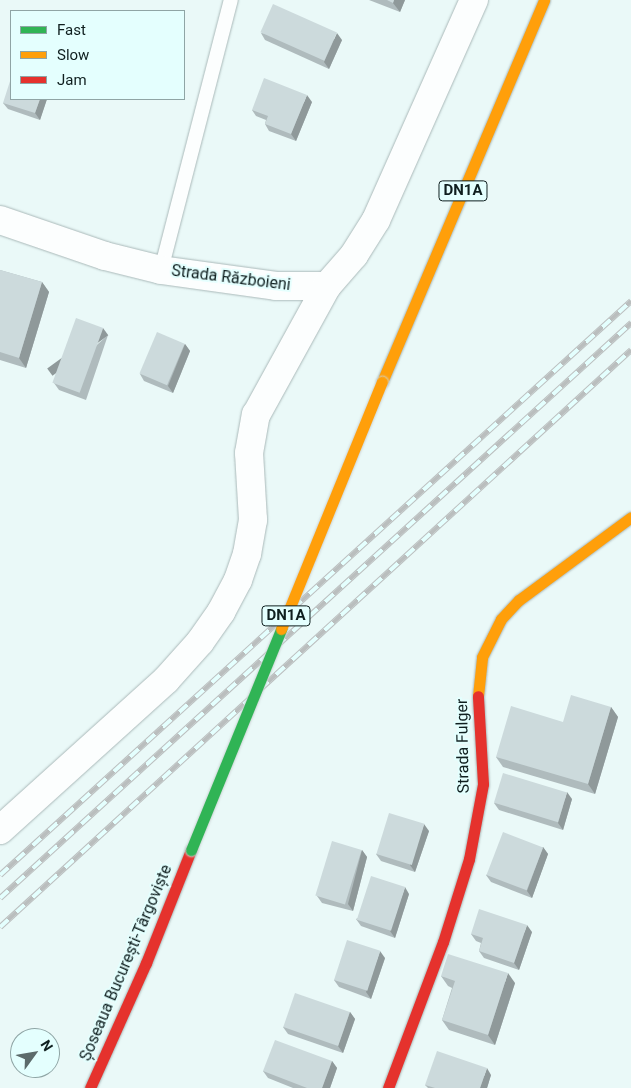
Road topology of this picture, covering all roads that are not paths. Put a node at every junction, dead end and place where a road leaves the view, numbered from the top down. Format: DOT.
graph roads {
  1 [pos="231,0"];
  2 [pos="474,0"];
  3 [pos="544,0"];
  4 [pos="0,220"];
  5 [pos="161,270"];
  6 [pos="327,286"];
  7 [pos="631,518"];
  8 [pos="0,830"];
  9 [pos="90,1088"];
  10 [pos="388,1088"];
  1 -- 5 [label="lane"];
  2 -- 6 [label="street"];
  3 -- 9 [label="main road, Șoseaua București-Târgoviște / DN1A, bridge"];
  4 -- 5 [label="street, Strada Războieni"];
  5 -- 6 [label="street, Strada Războieni"];
  6 -- 8 [label="street"];
  7 -- 10 [label="main road, Strada Fulger"];
}
